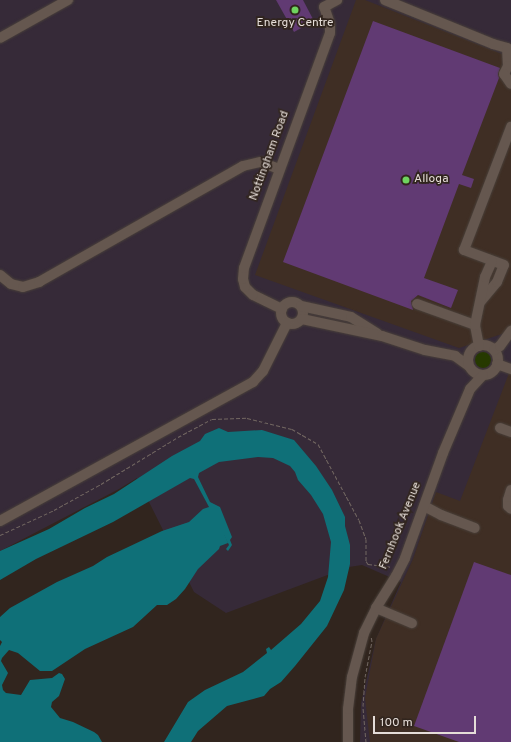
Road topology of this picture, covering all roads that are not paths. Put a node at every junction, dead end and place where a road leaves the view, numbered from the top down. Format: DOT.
graph roads {
  1 [pos="68,0"];
  2 [pos="337,0"];
  3 [pos="385,0"];
  4 [pos="322,3"];
  5 [pos="0,38"];
  6 [pos="509,48"];
  7 [pos="511,84"];
  8 [pos="511,127"];
  9 [pos="279,169"];
  10 [pos="492,261"];
  11 [pos="0,275"];
  12 [pos="480,301"];
  13 [pos="417,304"];
  14 [pos="301,306"];
  15 [pos="282,309"];
  16 [pos="302,319"];
  17 [pos="287,323"];
  18 [pos="475,325"];
  19 [pos="511,331"];
  20 [pos="382,336"];
  21 [pos="479,346"];
  22 [pos="494,350"];
  23 [pos="470,353"];
  24 [pos="454,356"];
  25 [pos="497,364"];
  26 [pos="470,367"];
  27 [pos="511,369"];
  28 [pos="483,375"];
  29 [pos="470,389"];
  30 [pos="500,428"];
  31 [pos="511,432"];
  32 [pos="511,490"];
  33 [pos="424,506"];
  34 [pos="511,509"];
  35 [pos="0,521"];
  36 [pos="475,528"];
  37 [pos="376,608"];
  38 [pos="412,623"];
  39 [pos="348,742"];
  1 -- 5 [label="street"];
  2 -- 4 [label="street, Nottingham Road"];
  3 -- 6 [label="street"];
  4 -- 9 [label="street, Nottingham Road"];
  6 -- 7 [label="street"];
  8 -- 10 [label="street"];
  9 -- 11 [label="street"];
  9 -- 15 [label="street, Nottingham Road"];
  10 -- 12 [label="street"];
  10 -- 12 [label="street"];
  12 -- 18 [label="street"];
  13 -- 18 [label="street"];
  14 -- 15 [label="street"];
  14 -- 16 [label="street"];
  14 -- 20 [label="street"];
  15 -- 17 [label="street"];
  16 -- 17 [label="street"];
  16 -- 20 [label="street"];
  17 -- 35 [label="street"];
  18 -- 21 [label="street"];
  19 -- 22 [label="street"];
  20 -- 24 [label="street"];
  21 -- 22 [label="street"];
  21 -- 23 [label="street"];
  22 -- 25 [label="street"];
  23 -- 24 [label="street"];
  23 -- 26 [label="street"];
  24 -- 26 [label="street"];
  25 -- 27 [label="street"];
  25 -- 28 [label="street"];
  26 -- 28 [label="street"];
  26 -- 29 [label="street, Fernhook Avenue"];
  28 -- 29 [label="street, Fernhook Avenue"];
  29 -- 33 [label="street, Fernhook Avenue"];
  30 -- 31 [label="street"];
  32 -- 34 [label="street"];
  33 -- 36 [label="street"];
  33 -- 37 [label="street, Fernhook Avenue"];
  37 -- 38 [label="street"];
  37 -- 39 [label="street, Fernhook Avenue"];
}
